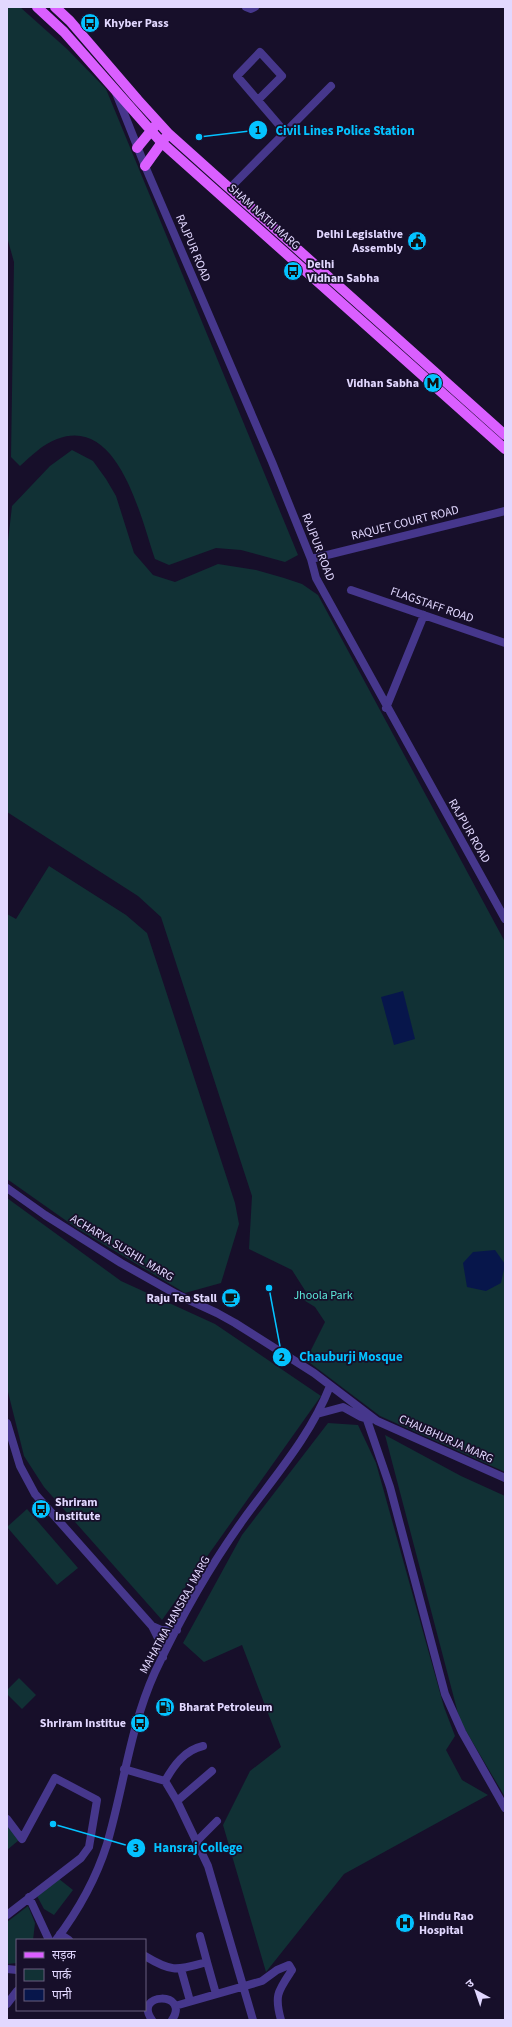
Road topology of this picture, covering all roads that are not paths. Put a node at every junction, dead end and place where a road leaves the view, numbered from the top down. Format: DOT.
graph roads {
  1 [pos="37,7"];
  2 [pos="55,7"];
  3 [pos="246,7"];
  4 [pos="255,7"];
  5 [pos="331,86"];
  6 [pos="114,87"];
  7 [pos="258,100"];
  8 [pos="159,122"];
  9 [pos="152,130"];
  10 [pos="285,132"];
  11 [pos="169,134"];
  12 [pos="161,142"];
  13 [pos="137,148"];
  14 [pos="145,166"];
  15 [pos="230,188"];
  16 [pos="505,436"];
  17 [pos="505,449"];
  18 [pos="505,511"];
  19 [pos="311,559"];
  20 [pos="351,590"];
  21 [pos="424,615"];
  22 [pos="505,643"];
  23 [pos="386,708"];
  24 [pos="505,919"];
  25 [pos="7,1188"];
  26 [pos="330,1386"];
  27 [pos="317,1414"];
  28 [pos="367,1420"];
  29 [pos="377,1421"];
  30 [pos="7,1423"];
  31 [pos="505,1478"];
  32 [pos="152,1626"];
  33 [pos="177,1630"];
  34 [pos="163,1657"];
  35 [pos="203,1746"];
  36 [pos="124,1769"];
  37 [pos="212,1771"];
  38 [pos="165,1781"];
  39 [pos="177,1801"];
  40 [pos="505,1808"];
  41 [pos="7,1819"];
  42 [pos="217,1821"];
  43 [pos="197,1841"];
  44 [pos="29,1897"];
  45 [pos="7,1915"];
  46 [pos="200,1936"];
  47 [pos="58,1937"];
  48 [pos="49,1939"];
  49 [pos="146,1957"];
  50 [pos="207,1962"];
  51 [pos="181,1969"];
  52 [pos="242,1987"];
  53 [pos="16,1992"];
  54 [pos="216,1994"];
  55 [pos="146,1997"];
  56 [pos="152,2001"];
  57 [pos="190,2001"];
  58 [pos="7,2004"];
  59 [pos="175,2006"];
  60 [pos="152,2020"];
  61 [pos="172,2020"];
  62 [pos="252,2020"];
  63 [pos="281,2020"];
  1 -- 6 [label="main road, SHAM NATH MARG"];
  2 -- 8 [label="main road, SHAM NATH MARG"];
  3 -- 4 [label="street"];
  5 -- 10 [label="street"];
  6 -- 9 [label="main road, SHAM NATH MARG"];
  6 -- 13 [label="street, RAJPUR ROAD"];
  7 -- 7 [label="street"];
  7 -- 10 [label="street"];
  8 -- 9 [label="main road"];
  8 -- 11 [label="main road, SHAM NATH MARG"];
  9 -- 12 [label="main road, SHAM NATH MARG"];
  9 -- 13 [label="main road"];
  10 -- 15 [label="street"];
  11 -- 12 [label="main road"];
  11 -- 15 [label="main road, SHAM NATH MARG"];
  12 -- 14 [label="main road"];
  12 -- 17 [label="main road, SHAM NATH MARG"];
  13 -- 14 [label="street, RAJPUR ROAD"];
  14 -- 19 [label="street, RAJPUR ROAD"];
  15 -- 16 [label="main road, SHAM NATH MARG"];
  18 -- 19 [label="street, RAQUET COURT ROAD"];
  19 -- 23 [label="street, RAJPUR ROAD"];
  20 -- 21 [label="street, FLAGSTAFF ROAD"];
  21 -- 22 [label="street, FLAGSTAFF ROAD"];
  21 -- 23 [label="street"];
  23 -- 24 [label="street, RAJPUR ROAD"];
  25 -- 26 [label="street, ACHARYA SUSHIL MARG"];
  26 -- 27 [label="street, MAHATMA HANSRAJ MARG"];
  26 -- 29 [label="street, ACHARYA SUSHIL MARG"];
  27 -- 28 [label="street"];
  27 -- 33 [label="street, MAHATMA HANSRAJ MARG"];
  28 -- 29 [label="street"];
  28 -- 40 [label="street"];
  29 -- 31 [label="street, CHAUBHURJA MARG"];
  30 -- 32 [label="street"];
  32 -- 33 [label="street"];
  32 -- 34 [label="street"];
  33 -- 34 [label="street, MAHATMA HANSRAJ MARG"];
  34 -- 36 [label="street, MAHATMA HANSRAJ MARG"];
  35 -- 38 [label="street"];
  36 -- 38 [label="street"];
  36 -- 47 [label="street, MAHATMA HANSRAJ MARG"];
  37 -- 39 [label="street"];
  38 -- 39 [label="street"];
  39 -- 43 [label="street"];
  41 -- 44 [label="street"];
  42 -- 43 [label="street"];
  43 -- 52 [label="street"];
  44 -- 45 [label="street"];
  44 -- 48 [label="street"];
  46 -- 50 [label="street"];
  49 -- 51 [label="street"];
  50 -- 51 [label="street"];
  50 -- 54 [label="street"];
  51 -- 57 [label="street"];
  52 -- 54 [label="street"];
  52 -- 62 [label="street"];
  52 -- 63 [label="street"];
  53 -- 58 [label="street"];
  54 -- 57 [label="street"];
  55 -- 56 [label="street"];
  56 -- 59 [label="street"];
  56 -- 60 [label="street"];
  57 -- 59 [label="street"];
  59 -- 61 [label="street"];
}
